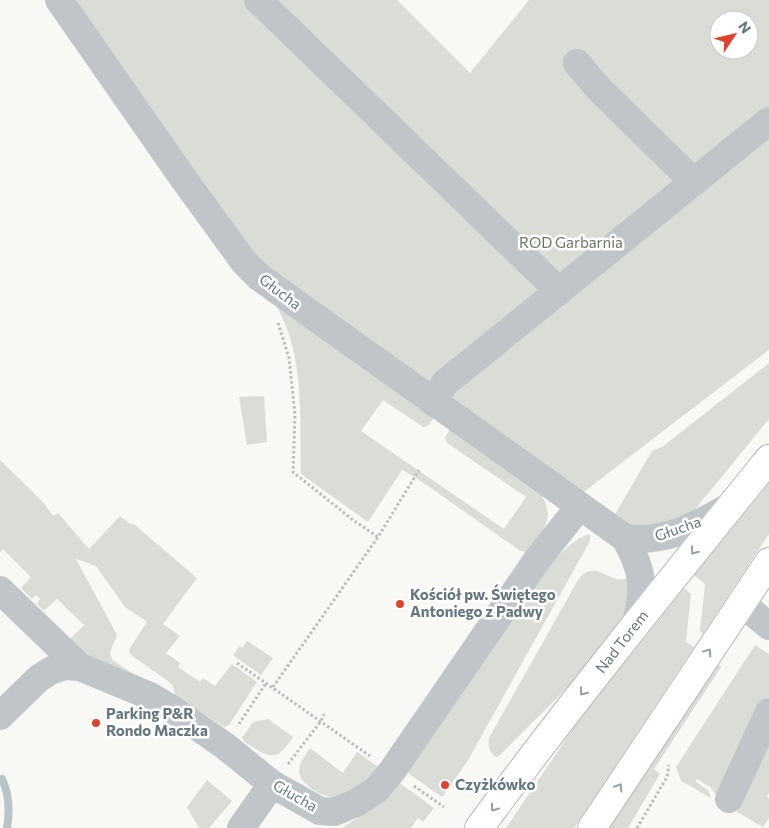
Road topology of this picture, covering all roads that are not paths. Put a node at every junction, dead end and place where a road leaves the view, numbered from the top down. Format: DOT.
graph roads {
  1 [pos="59,0"];
  2 [pos="258,0"];
  3 [pos="577,62"];
  4 [pos="769,121"];
  5 [pos="694,182"];
  6 [pos="559,291"];
  7 [pos="433,402"];
  8 [pos="769,458"];
  9 [pos="729,506"];
  10 [pos="579,507"];
  11 [pos="625,538"];
  12 [pos="769,562"];
  13 [pos="0,590"];
  14 [pos="741,602"];
  15 [pos="636,625"];
  16 [pos="769,626"];
  17 [pos="80,667"];
  18 [pos="769,712"];
  19 [pos="0,716"];
  20 [pos="272,784"];
  21 [pos="728,799"];
  22 [pos="241,828"];
  23 [pos="479,828"];
  24 [pos="592,828"];
  1 -- 7 [label="street, Głucha"];
  2 -- 6 [label="street"];
  3 -- 5 [label="street"];
  4 -- 5 [label="street"];
  5 -- 6 [label="street"];
  6 -- 7 [label="street"];
  7 -- 10 [label="street, Głucha"];
  8 -- 9 [label="main road, Nad Torem"];
  9 -- 11 [label="street, Głucha"];
  9 -- 15 [label="main road, Nad Torem, one-way"];
  10 -- 11 [label="street, Głucha"];
  10 -- 20 [label="street, Głucha"];
  11 -- 15 [label="street"];
  12 -- 14 [label="main road"];
  13 -- 17 [label="street"];
  14 -- 16 [label="street"];
  24 -- 14 [label="main road, one-way"];
  15 -- 23 [label="main road, Nad Torem, one-way"];
  17 -- 19 [label="street, Głucha"];
  17 -- 20 [label="street, Głucha"];
  18 -- 21 [label="street"];
  20 -- 22 [label="street"];
}
